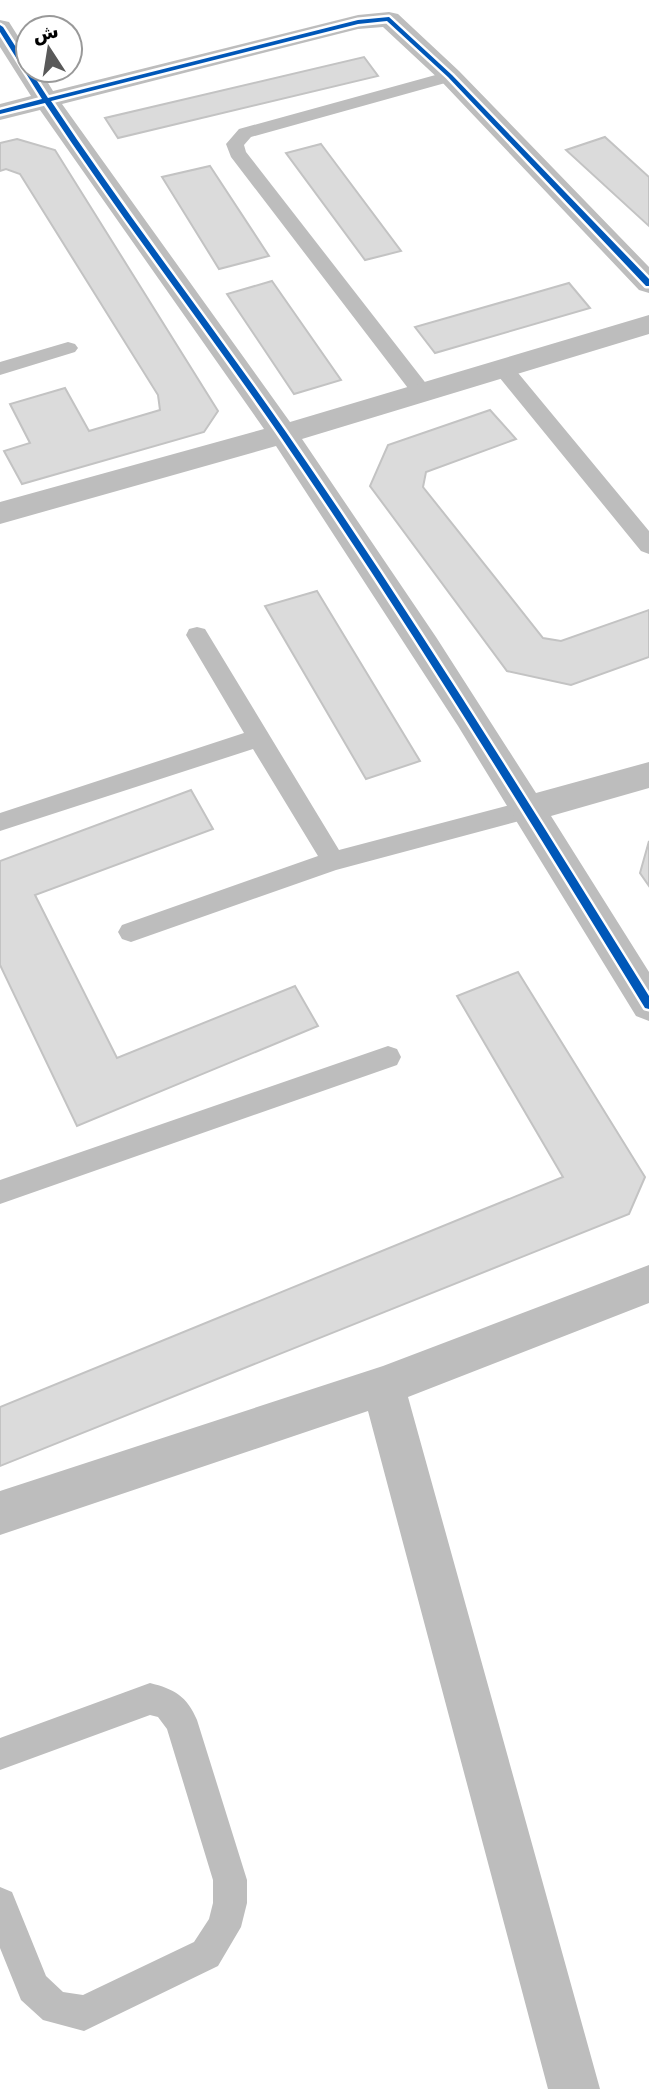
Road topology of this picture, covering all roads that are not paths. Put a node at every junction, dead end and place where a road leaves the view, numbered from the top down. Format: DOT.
graph roads {
  1 [pos="0,27"];
  2 [pos="450,76"];
  3 [pos="44,101"];
  4 [pos="0,112"];
  5 [pos="649,284"];
  6 [pos="649,324"];
  7 [pos="68,348"];
  8 [pos="502,368"];
  9 [pos="0,369"];
  10 [pos="421,391"];
  11 [pos="284,434"];
  12 [pos="0,513"];
  13 [pos="649,546"];
  14 [pos="197,635"];
  15 [pos="258,738"];
  16 [pos="649,775"];
  17 [pos="528,809"];
  18 [pos="0,822"];
  19 [pos="333,861"];
  20 [pos="131,932"];
  21 [pos="649,1005"];
  22 [pos="388,1057"];
  23 [pos="3,1183"];
  24 [pos="649,1284"];
  25 [pos="383,1386"];
  26 [pos="0,1513"];
  27 [pos="0,1754"];
  28 [pos="0,1905"];
  29 [pos="574,2089"];
  1 -- 3 [label="street"];
  2 -- 3 [label="street"];
  2 -- 5 [label="street"];
  2 -- 10 [label="lane"];
  3 -- 4 [label="street"];
  3 -- 11 [label="street"];
  6 -- 8 [label="street"];
  7 -- 9 [label="lane"];
  8 -- 10 [label="street"];
  8 -- 13 [label="lane"];
  10 -- 11 [label="street"];
  11 -- 12 [label="street"];
  11 -- 17 [label="street"];
  14 -- 15 [label="lane"];
  15 -- 18 [label="lane"];
  15 -- 19 [label="lane"];
  16 -- 17 [label="street"];
  17 -- 19 [label="lane"];
  17 -- 21 [label="street"];
  19 -- 20 [label="lane"];
  22 -- 23 [label="lane"];
  24 -- 25 [label="street"];
  25 -- 26 [label="street"];
  25 -- 29 [label="street"];
  27 -- 28 [label="lane"];
}
